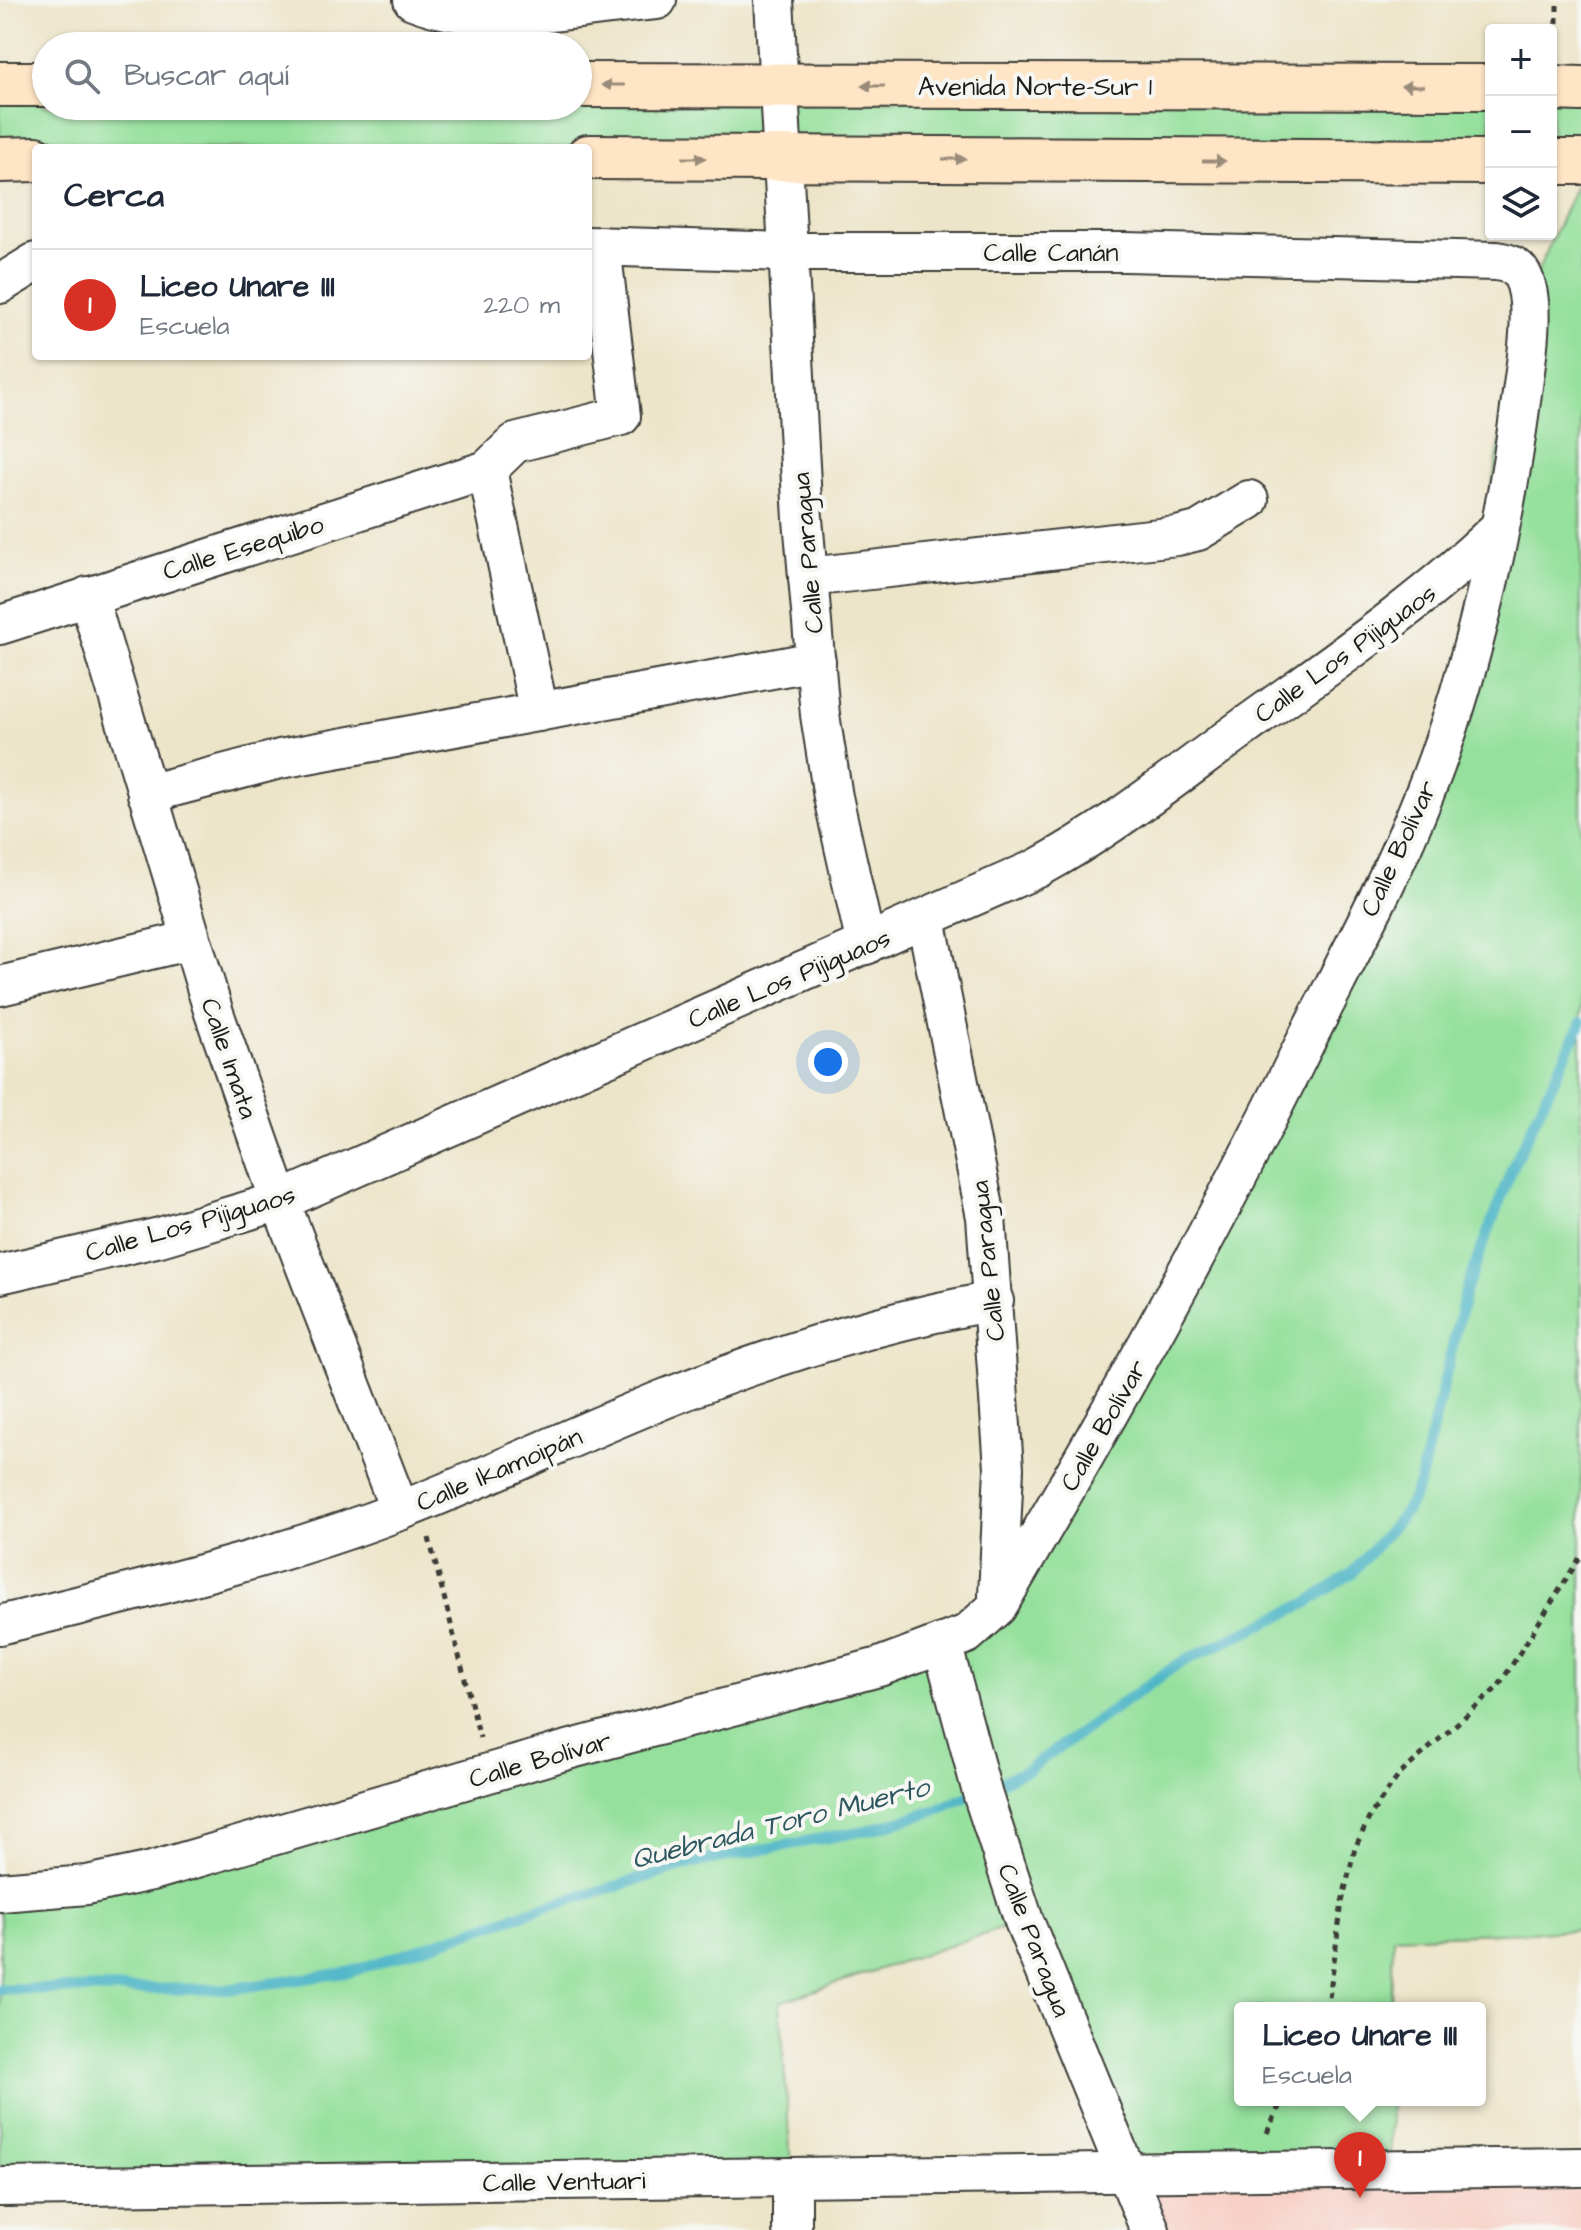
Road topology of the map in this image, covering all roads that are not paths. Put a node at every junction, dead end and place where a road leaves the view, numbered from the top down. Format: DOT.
graph roads {
  1 [pos="413,0"];
  2 [pos="657,0"];
  3 [pos="774,0"];
  4 [pos="0,84"];
  5 [pos="32,84"];
  6 [pos="592,85"];
  7 [pos="778,86"];
  8 [pos="1485,87"];
  9 [pos="1557,88"];
  10 [pos="1581,89"];
  11 [pos="592,157"];
  12 [pos="781,158"];
  13 [pos="32,159"];
  14 [pos="0,160"];
  15 [pos="1485,162"];
  16 [pos="1557,162"];
  17 [pos="1581,162"];
  18 [pos="594,246"];
  19 [pos="787,252"];
  20 [pos="32,264"];
  21 [pos="1513,265"];
  22 [pos="0,284"];
  23 [pos="487,470"];
  24 [pos="1249,500"];
  25 [pos="1498,529"];
  26 [pos="808,577"];
  27 [pos="88,596"];
  28 [pos="0,625"];
  29 [pos="816,661"];
  30 [pos="539,712"];
  31 [pos="147,794"];
  32 [pos="926,919"];
  33 [pos="191,940"];
  34 [pos="866,945"];
  35 [pos="0,986"];
  36 [pos="280,1201"];
  37 [pos="0,1274"];
  38 [pos="994,1301"];
  39 [pos="410,1507"];
  40 [pos="997,1607"];
  41 [pos="0,1625"];
  42 [pos="942,1643"];
  43 [pos="0,1892"];
  44 [pos="1581,2167"];
  45 [pos="1128,2172"];
  46 [pos="792,2178"];
  47 [pos="0,2187"];
  48 [pos="792,2230"];
  49 [pos="1150,2230"];
  1 -- 2 [label="street"];
  3 -- 7 [label="street, Calle Paragua"];
  4 -- 5 [label="main road"];
  7 -- 6 [label="main road, Avenida Norte-Sur 1, one-way"];
  8 -- 7 [label="main road, Avenida Norte-Sur 1, one-way"];
  7 -- 12 [label="street, Calle Paragua"];
  9 -- 10 [label="main road"];
  11 -- 12 [label="main road, one-way"];
  12 -- 15 [label="main road, one-way"];
  12 -- 19 [label="street, Calle Paragua"];
  13 -- 14 [label="main road"];
  16 -- 17 [label="main road"];
  18 -- 19 [label="street, Calle Canán"];
  18 -- 23 [label="street"];
  19 -- 21 [label="street, Calle Canán"];
  19 -- 26 [label="street, Calle Paragua"];
  20 -- 22 [label="street"];
  21 -- 25 [label="street, Calle Bolívar"];
  23 -- 27 [label="street, Calle Esequibo"];
  23 -- 30 [label="street"];
  24 -- 26 [label="street"];
  25 -- 32 [label="street, Calle Los Pijiguaos"];
  25 -- 40 [label="street, Calle Bolívar"];
  26 -- 29 [label="street, Calle Paragua"];
  27 -- 28 [label="street, Calle Esequibo"];
  27 -- 31 [label="street, Calle Imata"];
  29 -- 30 [label="street"];
  29 -- 34 [label="street, Calle Paragua"];
  30 -- 31 [label="street"];
  31 -- 33 [label="street, Calle Imata"];
  32 -- 34 [label="street, Calle Los Pijiguaos"];
  32 -- 38 [label="street, Calle Paragua"];
  33 -- 35 [label="street"];
  33 -- 36 [label="street, Calle Imata"];
  34 -- 36 [label="street, Calle Los Pijiguaos"];
  36 -- 37 [label="street, Calle Los Pijiguaos"];
  36 -- 39 [label="street, Calle Imata"];
  38 -- 39 [label="street, Calle Ikamoipán"];
  38 -- 40 [label="street, Calle Paragua"];
  39 -- 41 [label="street, Calle Ikamoipán"];
  40 -- 42 [label="street, Calle Bolívar"];
  42 -- 43 [label="street, Calle Bolívar"];
  42 -- 45 [label="street, Calle Paragua"];
  44 -- 45 [label="street, Calle Ventuari"];
  45 -- 46 [label="street, Calle Ventuari"];
  45 -- 49 [label="street, Calle Paragua"];
  46 -- 47 [label="street, Calle Ventuari"];
  46 -- 48 [label="street"];
}
